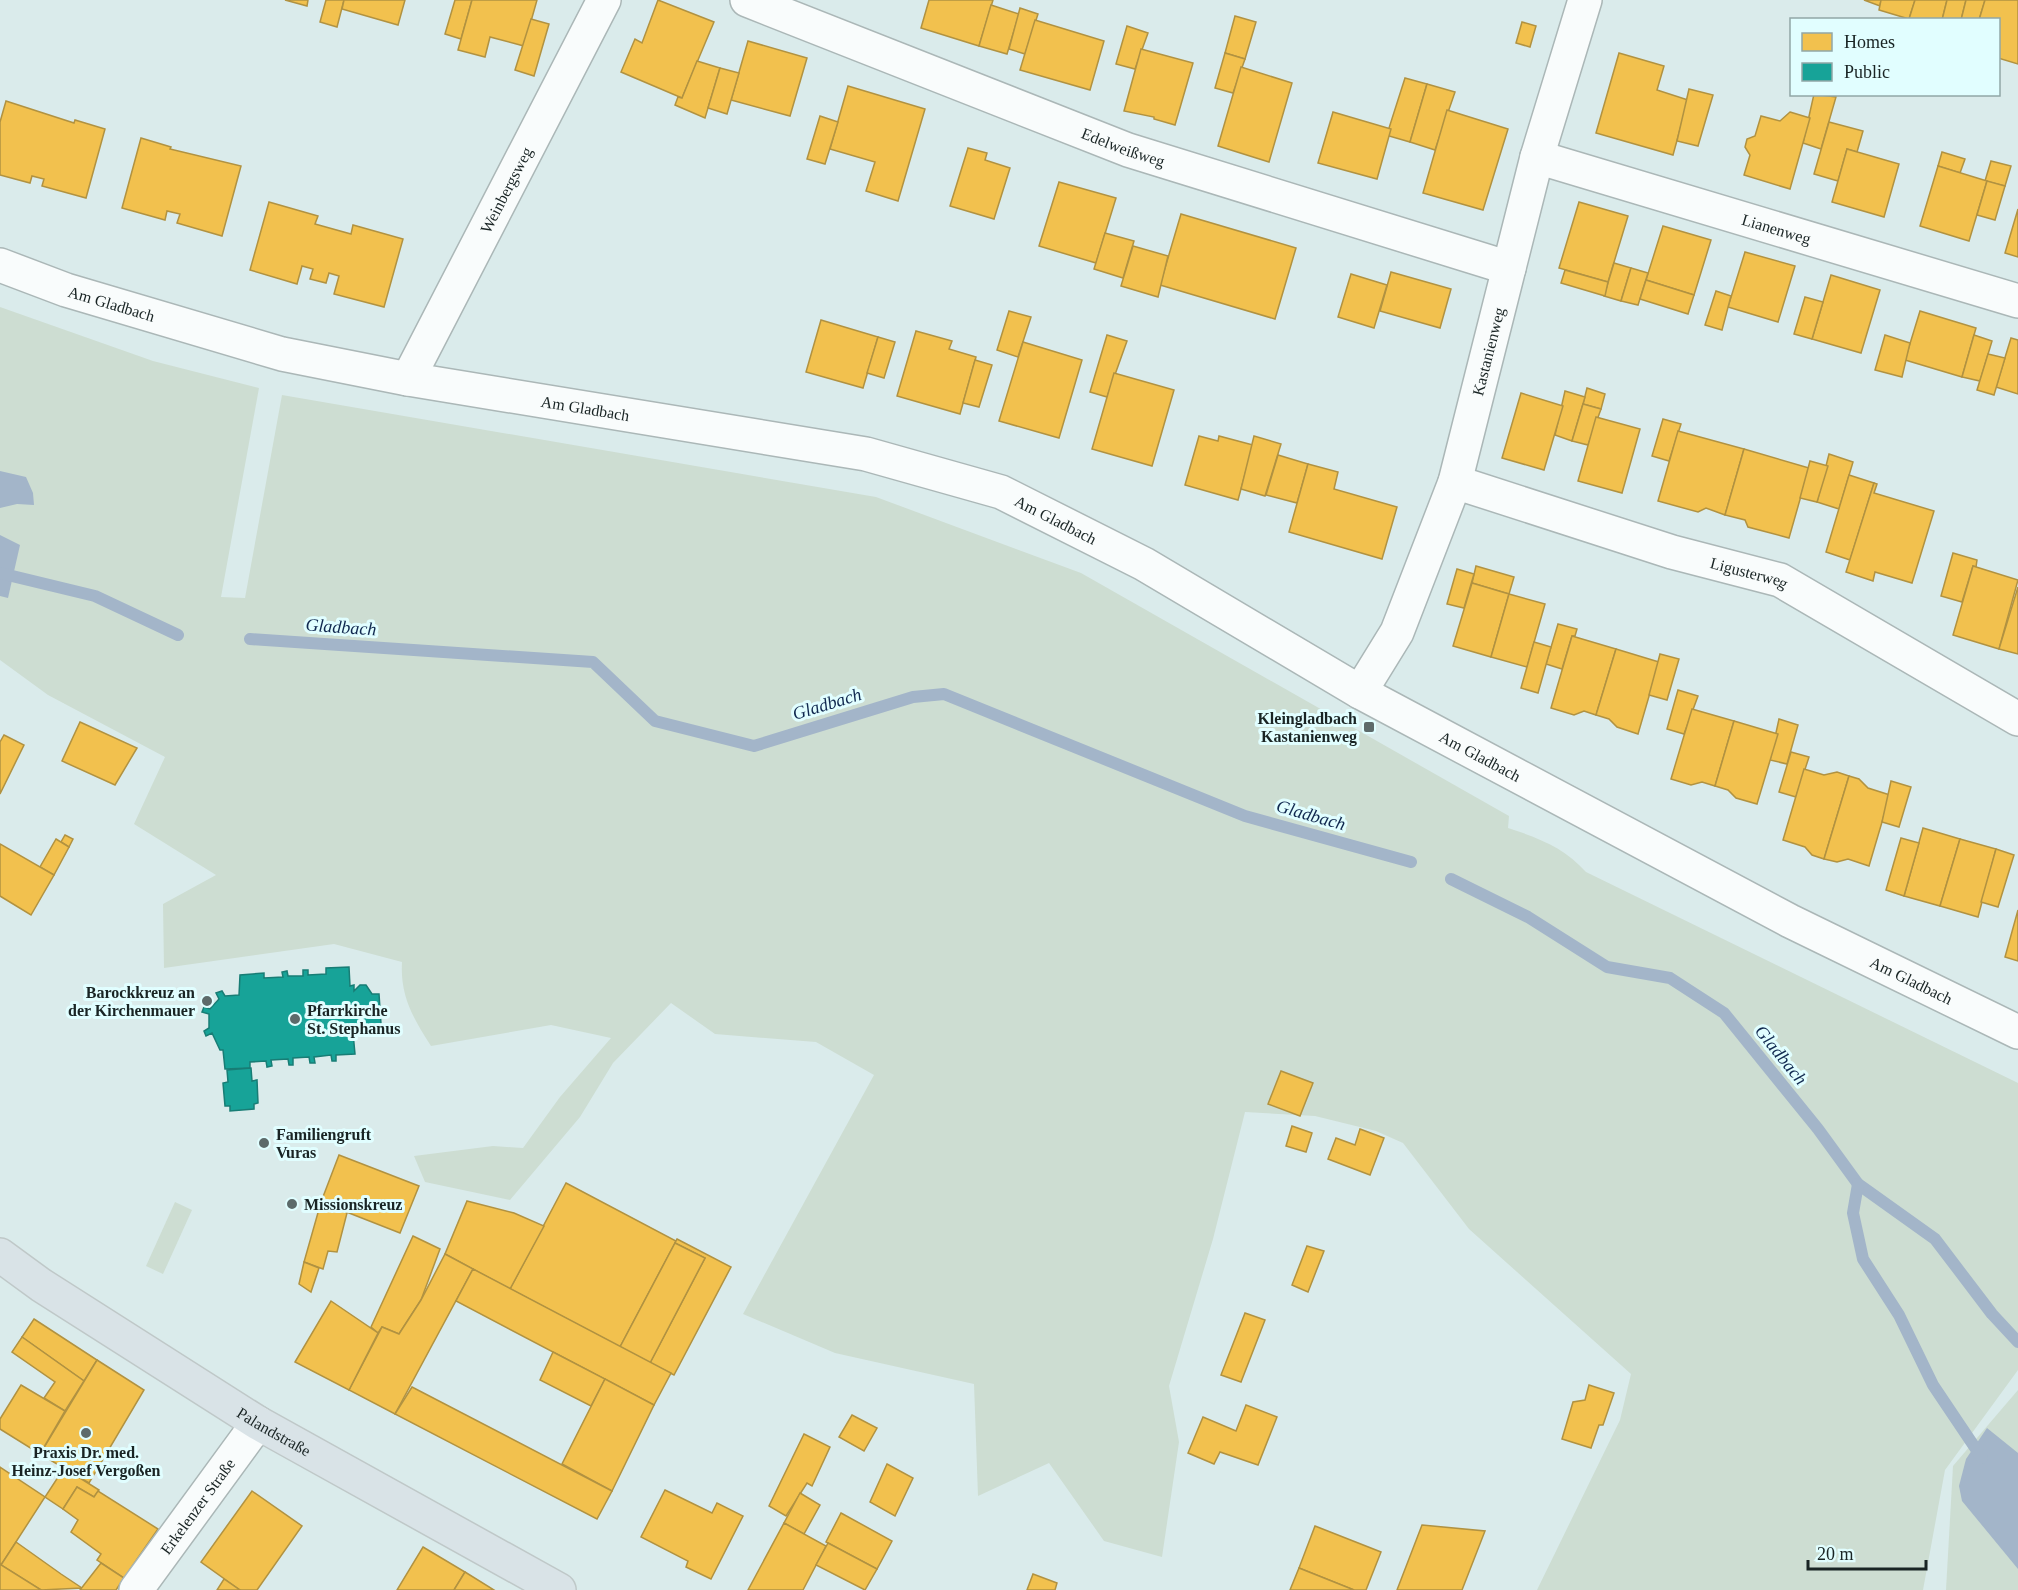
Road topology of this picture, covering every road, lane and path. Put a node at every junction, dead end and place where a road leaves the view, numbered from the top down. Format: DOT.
graph roads {
  1 [pos="604,0"];
  2 [pos="747,0"];
  3 [pos="1585,0"];
  4 [pos="1537,157"];
  5 [pos="0,265"];
  6 [pos="1509,268"];
  7 [pos="2018,301"];
  8 [pos="408,379"];
  9 [pos="1455,482"];
  10 [pos="1360,692"];
  11 [pos="2018,719"];
  12 [pos="2018,1032"];
  13 [pos="0,1255"];
  14 [pos="258,1423"];
  15 [pos="136,1590"];
  16 [pos="559,1590"];
  1 -- 8 [label="street, Weinbergsweg"];
  2 -- 6 [label="street, Edelweißweg"];
  3 -- 4 [label="street, Kastanienweg"];
  4 -- 6 [label="street, Kastanienweg"];
  4 -- 7 [label="street, Lianenweg"];
  5 -- 8 [label="street, Am Gladbach"];
  6 -- 9 [label="street, Kastanienweg"];
  8 -- 10 [label="street, Am Gladbach"];
  9 -- 10 [label="street, Kastanienweg"];
  9 -- 11 [label="street, Ligusterweg"];
  10 -- 12 [label="street, Am Gladbach"];
  13 -- 14 [label="main road, Palandstraße"];
  14 -- 15 [label="street, Erkelenzer Straße"];
  14 -- 16 [label="main road, Palandstraße"];
}
